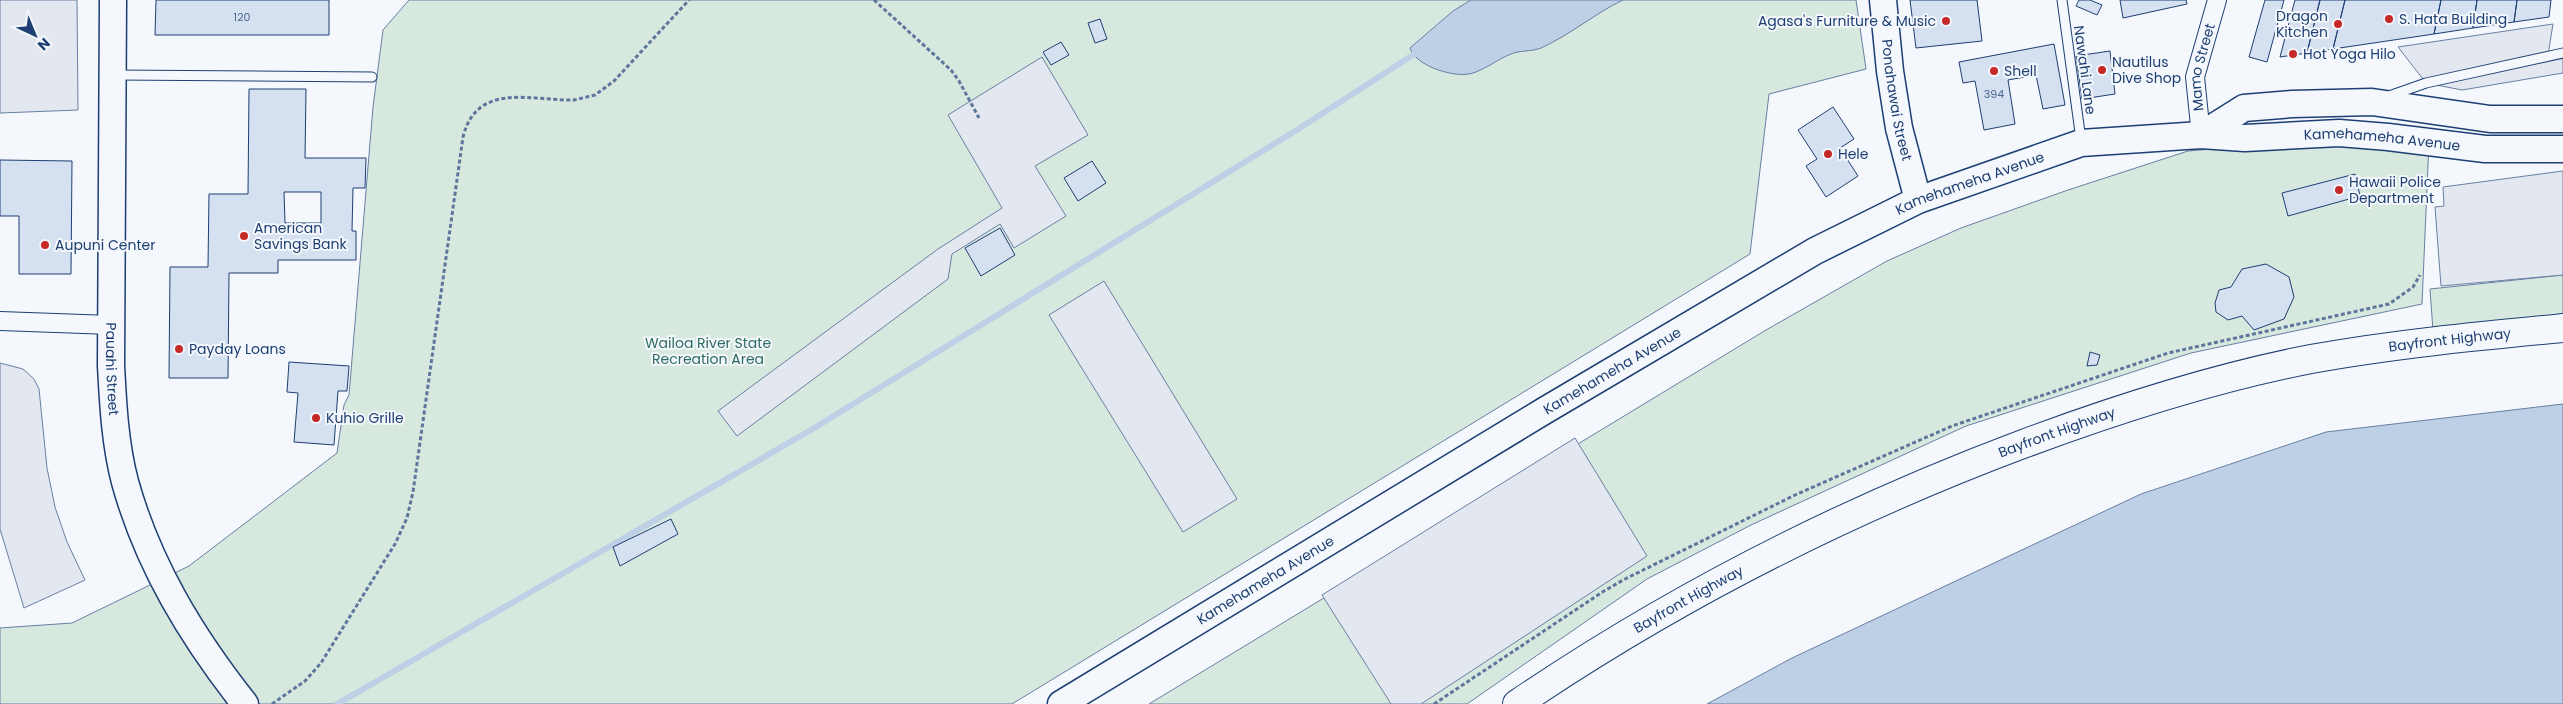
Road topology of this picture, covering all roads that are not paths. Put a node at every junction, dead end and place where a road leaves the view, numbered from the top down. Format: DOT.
graph roads {
  1 [pos="113,0"];
  2 [pos="1882,0"];
  3 [pos="2062,0"];
  4 [pos="2217,0"];
  5 [pos="2563,53"];
  6 [pos="112,75"];
  7 [pos="372,76"];
  8 [pos="2372,102"];
  9 [pos="2563,119"];
  10 [pos="2201,135"];
  11 [pos="2081,143"];
  12 [pos="2563,149"];
  13 [pos="1918,200"];
  14 [pos="0,321"];
  15 [pos="111,325"];
  16 [pos="2563,328"];
  17 [pos="1590,655"];
  18 [pos="245,704"];
  19 [pos="1061,704"];
  20 [pos="1517,704"];
  21 [pos="1529,704"];
  1 -- 6 [label="main road, Pauahi Street"];
  2 -- 13 [label="main road, Ponahawai Street"];
  3 -- 11 [label="lane, Nawahi Lane"];
  4 -- 10 [label="street, Mamo Street"];
  5 -- 8 [label="lane, Kamehameha Avenue"];
  6 -- 7 [label="lane"];
  6 -- 15 [label="main road, Pauahi Street"];
  8 -- 9 [label="main road, Kamehameha Avenue"];
  8 -- 10 [label="main road, Kamehameha Avenue"];
  10 -- 11 [label="main road, Kamehameha Avenue"];
  10 -- 12 [label="main road, Kamehameha Avenue"];
  11 -- 13 [label="main road, Kamehameha Avenue"];
  13 -- 19 [label="main road, Kamehameha Avenue"];
  14 -- 15 [label="street"];
  15 -- 18 [label="main road, Pauahi Street"];
  16 -- 17 [label="main road, Bayfront Highway"];
  17 -- 20 [label="main road, Bayfront Highway"];
  17 -- 21 [label="main road, Bayfront Highway"];
}
